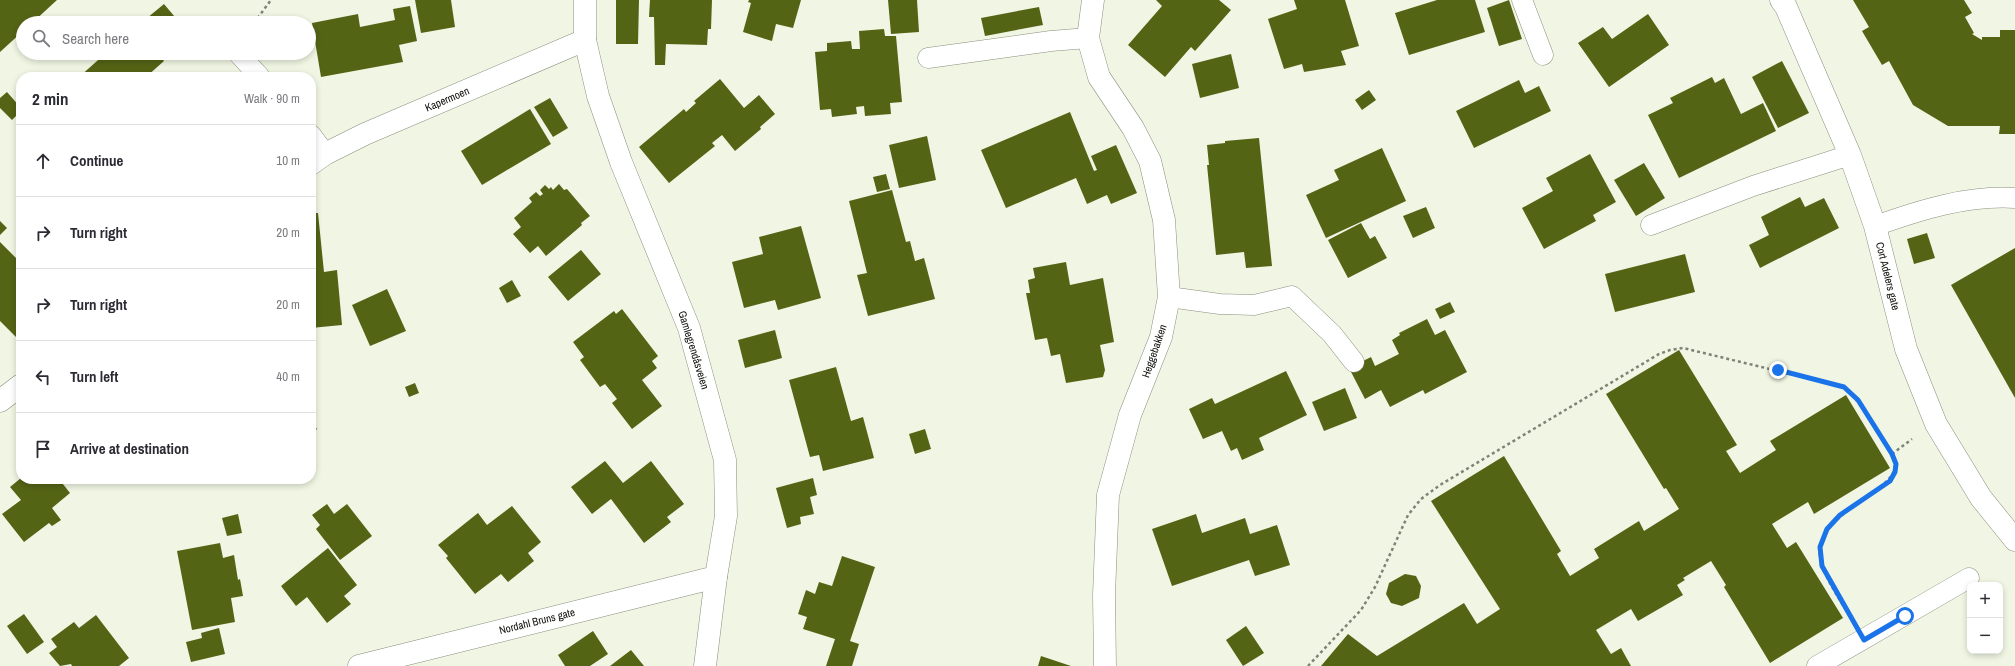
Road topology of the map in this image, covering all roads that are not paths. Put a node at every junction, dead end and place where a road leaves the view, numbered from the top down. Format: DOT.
graph roads {
  1 [pos="585,0"];
  2 [pos="1093,0"];
  3 [pos="1522,0"];
  4 [pos="1780,0"];
  5 [pos="1088,38"];
  6 [pos="585,40"];
  7 [pos="1542,55"];
  8 [pos="928,58"];
  9 [pos="244,60"];
  10 [pos="255,72"];
  11 [pos="1850,155"];
  12 [pos="318,159"];
  13 [pos="2015,198"];
  14 [pos="1651,225"];
  15 [pos="1875,226"];
  16 [pos="1169,297"];
  17 [pos="1354,362"];
  18 [pos="16,389"];
  19 [pos="0,402"];
  20 [pos="2015,540"];
  21 [pos="716,577"];
  22 [pos="1969,578"];
  23 [pos="359,666"];
  24 [pos="705,666"];
  25 [pos="1105,666"];
  26 [pos="1817,666"];
  1 -- 6 [label="street, Gamlegrendåsveien"];
  2 -- 5 [label="street, Heggebakken"];
  3 -- 7 [label="lane"];
  4 -- 11 [label="street, Cort Adelers gate"];
  5 -- 8 [label="lane"];
  5 -- 16 [label="street, Heggebakken"];
  6 -- 12 [label="street, Kapermoen"];
  6 -- 21 [label="street, Gamlegrendåsveien"];
  9 -- 10 [label="lane"];
  11 -- 14 [label="lane"];
  11 -- 15 [label="street, Cort Adelers gate"];
  13 -- 15 [label="lane"];
  15 -- 20 [label="street, Cort Adelers gate"];
  16 -- 17 [label="lane"];
  16 -- 25 [label="street, Heggebakken"];
  18 -- 19 [label="street"];
  21 -- 23 [label="street, Nordahl Bruns gate"];
  21 -- 24 [label="street, Gamlegrendåsveien"];
  22 -- 26 [label="lane"];
}
